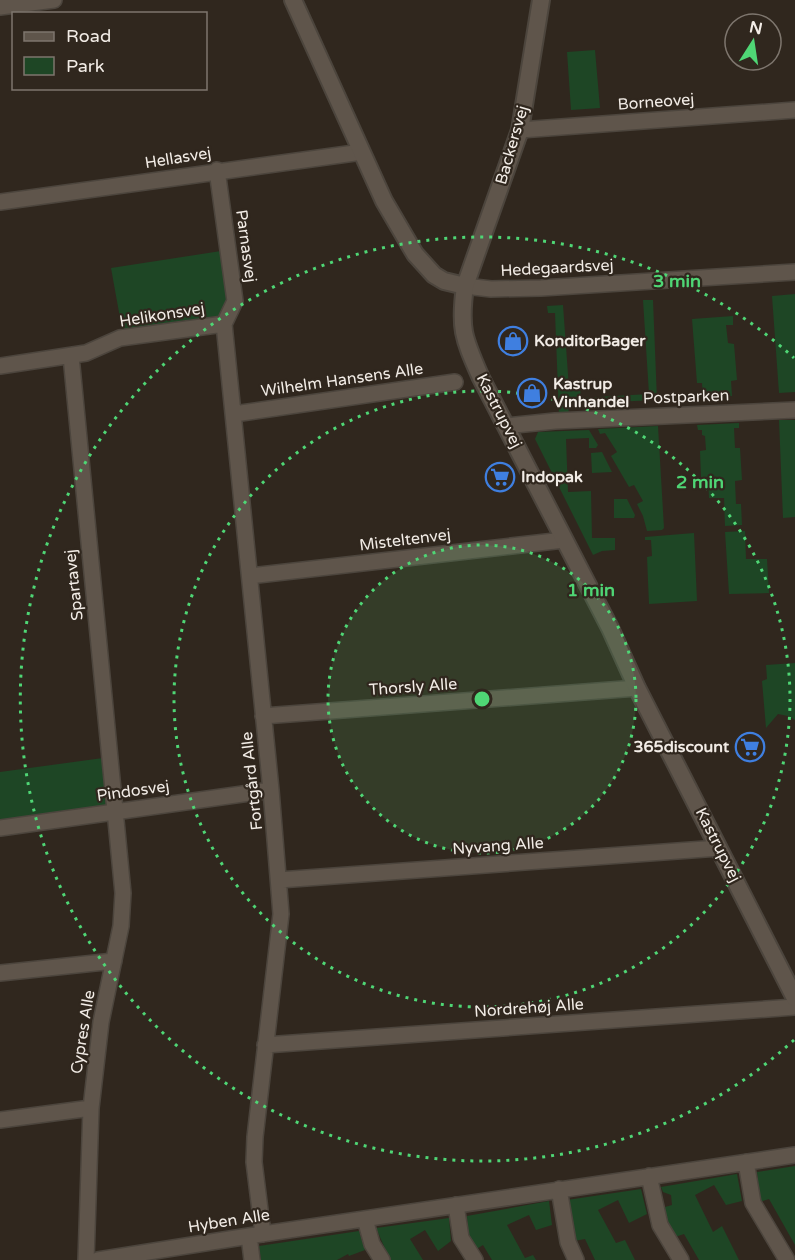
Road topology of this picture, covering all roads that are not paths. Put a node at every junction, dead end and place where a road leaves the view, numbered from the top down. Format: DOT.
graph roads {
  1 [pos="54,0"];
  2 [pos="293,0"];
  3 [pos="541,0"];
  4 [pos="0,7"];
  5 [pos="795,110"];
  6 [pos="520,130"];
  7 [pos="362,152"];
  8 [pos="218,170"];
  9 [pos="0,202"];
  10 [pos="795,273"];
  11 [pos="465,286"];
  12 [pos="224,324"];
  13 [pos="71,356"];
  14 [pos="0,366"];
  15 [pos="455,382"];
  16 [pos="795,410"];
  17 [pos="234,414"];
  18 [pos="506,426"];
  19 [pos="564,540"];
  20 [pos="250,576"];
  21 [pos="637,688"];
  22 [pos="263,716"];
  23 [pos="271,790"];
  24 [pos="116,811"];
  25 [pos="0,828"];
  26 [pos="719,848"];
  27 [pos="279,880"];
  28 [pos="114,961"];
  29 [pos="788,971"];
  30 [pos="0,973"];
  31 [pos="795,998"];
  32 [pos="795,1007"];
  33 [pos="265,1045"];
  34 [pos="91,1108"];
  35 [pos="0,1120"];
  36 [pos="795,1155"];
  37 [pos="746,1162"];
  38 [pos="649,1176"];
  39 [pos="559,1189"];
  40 [pos="456,1205"];
  41 [pos="365,1219"];
  42 [pos="256,1235"];
  43 [pos="86,1260"];
  44 [pos="98,1260"];
  45 [pos="252,1260"];
  46 [pos="382,1260"];
  47 [pos="475,1260"];
  48 [pos="576,1260"];
  49 [pos="681,1260"];
  50 [pos="787,1260"];
  1 -- 4 [label="street"];
  2 -- 7 [label="street"];
  3 -- 6 [label="street, Backersvej"];
  5 -- 6 [label="street, Borneovej"];
  6 -- 11 [label="street, Backersvej"];
  7 -- 8 [label="street, Hellasvej"];
  7 -- 11 [label="street"];
  8 -- 9 [label="street, Hellasvej"];
  8 -- 12 [label="street, Parnasvej"];
  10 -- 11 [label="street, Hedegaardsvej"];
  11 -- 18 [label="street, Kastrupvej"];
  12 -- 13 [label="street, Helikonsvej"];
  12 -- 17 [label="street, Fortgård Alle"];
  13 -- 14 [label="street, Helikonsvej"];
  13 -- 24 [label="street, Spartavej"];
  15 -- 17 [label="street, Wilhelm Hansens Alle"];
  16 -- 18 [label="street, Postparken"];
  17 -- 20 [label="street, Fortgård Alle"];
  18 -- 19 [label="street, Kastrupvej"];
  19 -- 20 [label="street, Misteltenvej"];
  19 -- 21 [label="street, Kastrupvej"];
  20 -- 22 [label="street, Fortgård Alle"];
  21 -- 22 [label="street, Thorsly Alle"];
  21 -- 26 [label="street, Kastrupvej"];
  22 -- 23 [label="street, Fortgård Alle"];
  23 -- 24 [label="street, Pindosvej"];
  23 -- 27 [label="street, Fortgård Alle"];
  24 -- 25 [label="street, Pindosvej"];
  24 -- 28 [label="street, Cypres Alle"];
  26 -- 27 [label="street, Nyvang Alle"];
  26 -- 29 [label="street, Kastrupvej"];
  27 -- 33 [label="street, Fortgård Alle"];
  28 -- 30 [label="street"];
  28 -- 34 [label="street, Cypres Alle"];
  29 -- 31 [label="street, Kastrupvej"];
  32 -- 33 [label="street, Nordrehøj Alle"];
  33 -- 42 [label="street, Fortgård Alle"];
  34 -- 35 [label="street"];
  34 -- 43 [label="street, Cypres Alle"];
  36 -- 37 [label="street, Hyben Alle"];
  37 -- 38 [label="street, Hyben Alle"];
  37 -- 50 [label="street"];
  38 -- 39 [label="street, Hyben Alle"];
  38 -- 49 [label="street"];
  39 -- 40 [label="street, Hyben Alle"];
  39 -- 48 [label="street"];
  40 -- 41 [label="street, Hyben Alle"];
  40 -- 47 [label="street"];
  41 -- 42 [label="street, Hyben Alle"];
  41 -- 46 [label="street"];
  42 -- 44 [label="street, Hyben Alle"];
  42 -- 45 [label="street, Fortgård Alle"];
}
